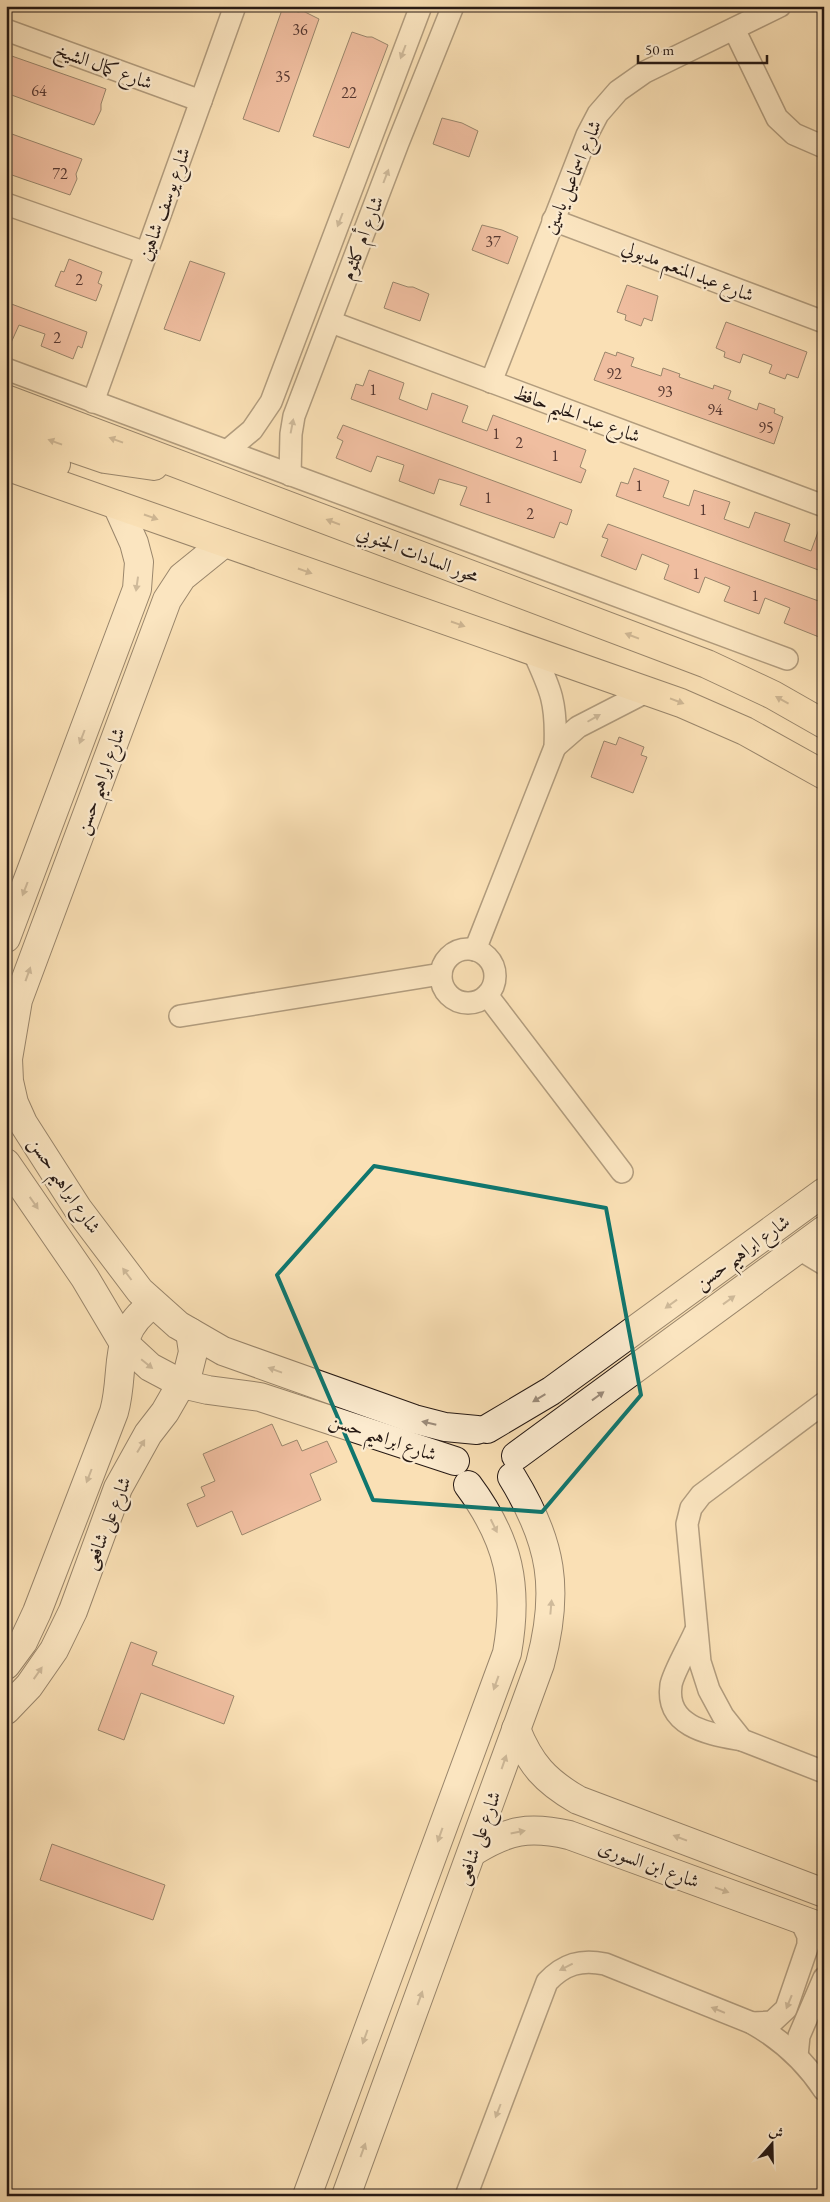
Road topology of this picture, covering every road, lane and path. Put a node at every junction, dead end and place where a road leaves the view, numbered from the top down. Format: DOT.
graph roads {
  1 [pos="235,6"];
  2 [pos="421,6"];
  3 [pos="453,6"];
  4 [pos="780,6"];
  5 [pos="734,28"];
  6 [pos="6,30"];
  7 [pos="201,101"];
  8 [pos="372,133"];
  9 [pos="398,143"];
  10 [pos="824,147"];
  11 [pos="6,204"];
  12 [pos="553,220"];
  13 [pos="146,253"];
  14 [pos="331,322"];
  15 [pos="824,322"];
  16 [pos="6,369"];
  17 [pos="491,382"];
  18 [pos="6,399"];
  19 [pos="93,402"];
  20 [pos="6,424"];
  21 [pos="6,446"];
  22 [pos="227,451"];
  23 [pos="6,466"];
  24 [pos="188,467"];
  25 [pos="290,475"];
  26 [pos="117,505"];
  27 [pos="824,506"];
  28 [pos="224,543"];
  29 [pos="533,651"];
  30 [pos="787,659"];
  31 [pos="648,691"];
  32 [pos="824,724"];
  33 [pos="555,747"];
  34 [pos="824,775"];
  35 [pos="6,938"];
  36 [pos="475,950"];
  37 [pos="441,974"];
  38 [pos="487,995"];
  39 [pos="180,1016"];
  40 [pos="7,1059"];
  41 [pos="6,1163"];
  42 [pos="622,1172"];
  43 [pos="824,1192"];
  44 [pos="779,1225"];
  45 [pos="824,1230"];
  46 [pos="799,1249"];
  47 [pos="824,1264"];
  48 [pos="153,1304"];
  49 [pos="190,1332"];
  50 [pos="123,1342"];
  51 [pos="182,1384"];
  52 [pos="824,1404"];
  53 [pos="482,1429"];
  54 [pos="455,1461"];
  55 [pos="514,1466"];
  56 [pos="468,1484"];
  57 [pos="695,1632"];
  58 [pos="6,1665"];
  59 [pos="6,1710"];
  60 [pos="516,1729"];
  61 [pos="742,1740"];
  62 [pos="820,1767"];
  63 [pos="474,1851"];
  64 [pos="776,1875"];
  65 [pos="824,1893"];
  66 [pos="765,1906"];
  67 [pos="812,1923"];
  68 [pos="824,1978"];
  69 [pos="752,2023"];
  70 [pos="797,2056"];
  71 [pos="824,2090"];
  72 [pos="307,2196"];
  73 [pos="346,2196"];
  74 [pos="466,2196"];
  1 -- 7 [label="street, شارع يوسف شاهين"];
  2 -- 8 [label="street, شارع أم كلثوم, one-way"];
  3 -- 9 [label="street, شارع أم كلثوم"];
  4 -- 5 [label="street, شارع اسماعيل ياسين"];
  5 -- 10 [label="street"];
  5 -- 12 [label="street, شارع اسماعيل ياسين"];
  6 -- 7 [label="street, شارع كمال الشيخ"];
  7 -- 13 [label="street, شارع يوسف شاهين"];
  8 -- 9 [label="street"];
  8 -- 22 [label="street, شارع أم كلثوم, one-way"];
  14 -- 9 [label="street, شارع أم كلثوم, one-way"];
  11 -- 13 [label="street"];
  12 -- 15 [label="street, شارع عبد المنعم مدبولي"];
  12 -- 17 [label="street, شارع اسماعيل ياسين"];
  13 -- 19 [label="street, شارع يوسف شاهين"];
  14 -- 17 [label="street, شارع عبد الحليم حافظ"];
  25 -- 14 [label="street, شارع أم كلثوم, one-way"];
  16 -- 19 [label="street"];
  17 -- 27 [label="street, شارع عبد الحليم حافظ"];
  24 -- 18 [label="main road, محور السادات الجنوبي, one-way"];
  19 -- 22 [label="street"];
  24 -- 20 [label="main road, one-way"];
  21 -- 26 [label="main road"];
  22 -- 25 [label="street"];
  23 -- 26 [label="main road"];
  32 -- 24 [label="main road, محور السادات الجنوبي, one-way"];
  25 -- 30 [label="street"];
  26 -- 28 [label="main road, one-way"];
  26 -- 35 [label="street, شارع ابراهيم حسن, one-way"];
  28 -- 29 [label="main road, one-way"];
  40 -- 28 [label="street, شارع ابراهيم حسن, one-way"];
  29 -- 31 [label="main road"];
  29 -- 33 [label="street"];
  33 -- 31 [label="street, one-way"];
  31 -- 34 [label="main road, one-way"];
  33 -- 36 [label="street"];
  36 -- 37 [label="street"];
  36 -- 38 [label="street"];
  37 -- 38 [label="street"];
  37 -- 39 [label="street"];
  38 -- 42 [label="street"];
  48 -- 40 [label="street, شارع ابراهيم حسن, one-way"];
  41 -- 50 [label="street, شارع ابراهيم حسن, one-way"];
  43 -- 44 [label="street, شارع ابراهيم حسن"];
  44 -- 46 [label="street"];
  44 -- 53 [label="street, شارع ابراهيم حسن, one-way"];
  45 -- 46 [label="street, شارع ابراهيم حسن"];
  46 -- 47 [label="street"];
  55 -- 46 [label="street, شارع ابراهيم حسن, one-way"];
  48 -- 49 [label="street, شارع ابراهيم حسن"];
  48 -- 50 [label="street, شارع على شافعى"];
  49 -- 51 [label="street, شارع على شافعى"];
  53 -- 49 [label="street, شارع ابراهيم حسن, one-way"];
  50 -- 51 [label="street, شارع ابراهيم حسن, one-way"];
  50 -- 58 [label="street, شارع على شافعى, one-way"];
  51 -- 54 [label="street, شارع ابراهيم حسن"];
  59 -- 51 [label="street, شارع على شافعى, one-way"];
  52 -- 57 [label="street"];
  53 -- 54 [label="street"];
  53 -- 55 [label="street"];
  54 -- 56 [label="street"];
  55 -- 56 [label="street"];
  60 -- 55 [label="street, شارع على شافعى, one-way"];
  56 -- 72 [label="street, شارع على شافعى, one-way"];
  57 -- 61 [label="street"];
  57 -- 61 [label="street"];
  63 -- 60 [label="street, شارع على شافعى, one-way"];
  64 -- 60 [label="street, شارع ابن السورى, one-way"];
  61 -- 62 [label="street"];
  63 -- 66 [label="street, شارع ابن السورى, one-way"];
  73 -- 63 [label="street, شارع على شافعى, one-way"];
  64 -- 65 [label="street, شارع ابن السورى"];
  64 -- 66 [label="street"];
  66 -- 67 [label="street, شارع ابن السورى"];
  67 -- 69 [label="street, one-way"];
  68 -- 70 [label="street"];
  69 -- 70 [label="street"];
  69 -- 74 [label="street, one-way"];
  70 -- 71 [label="street"];
}
